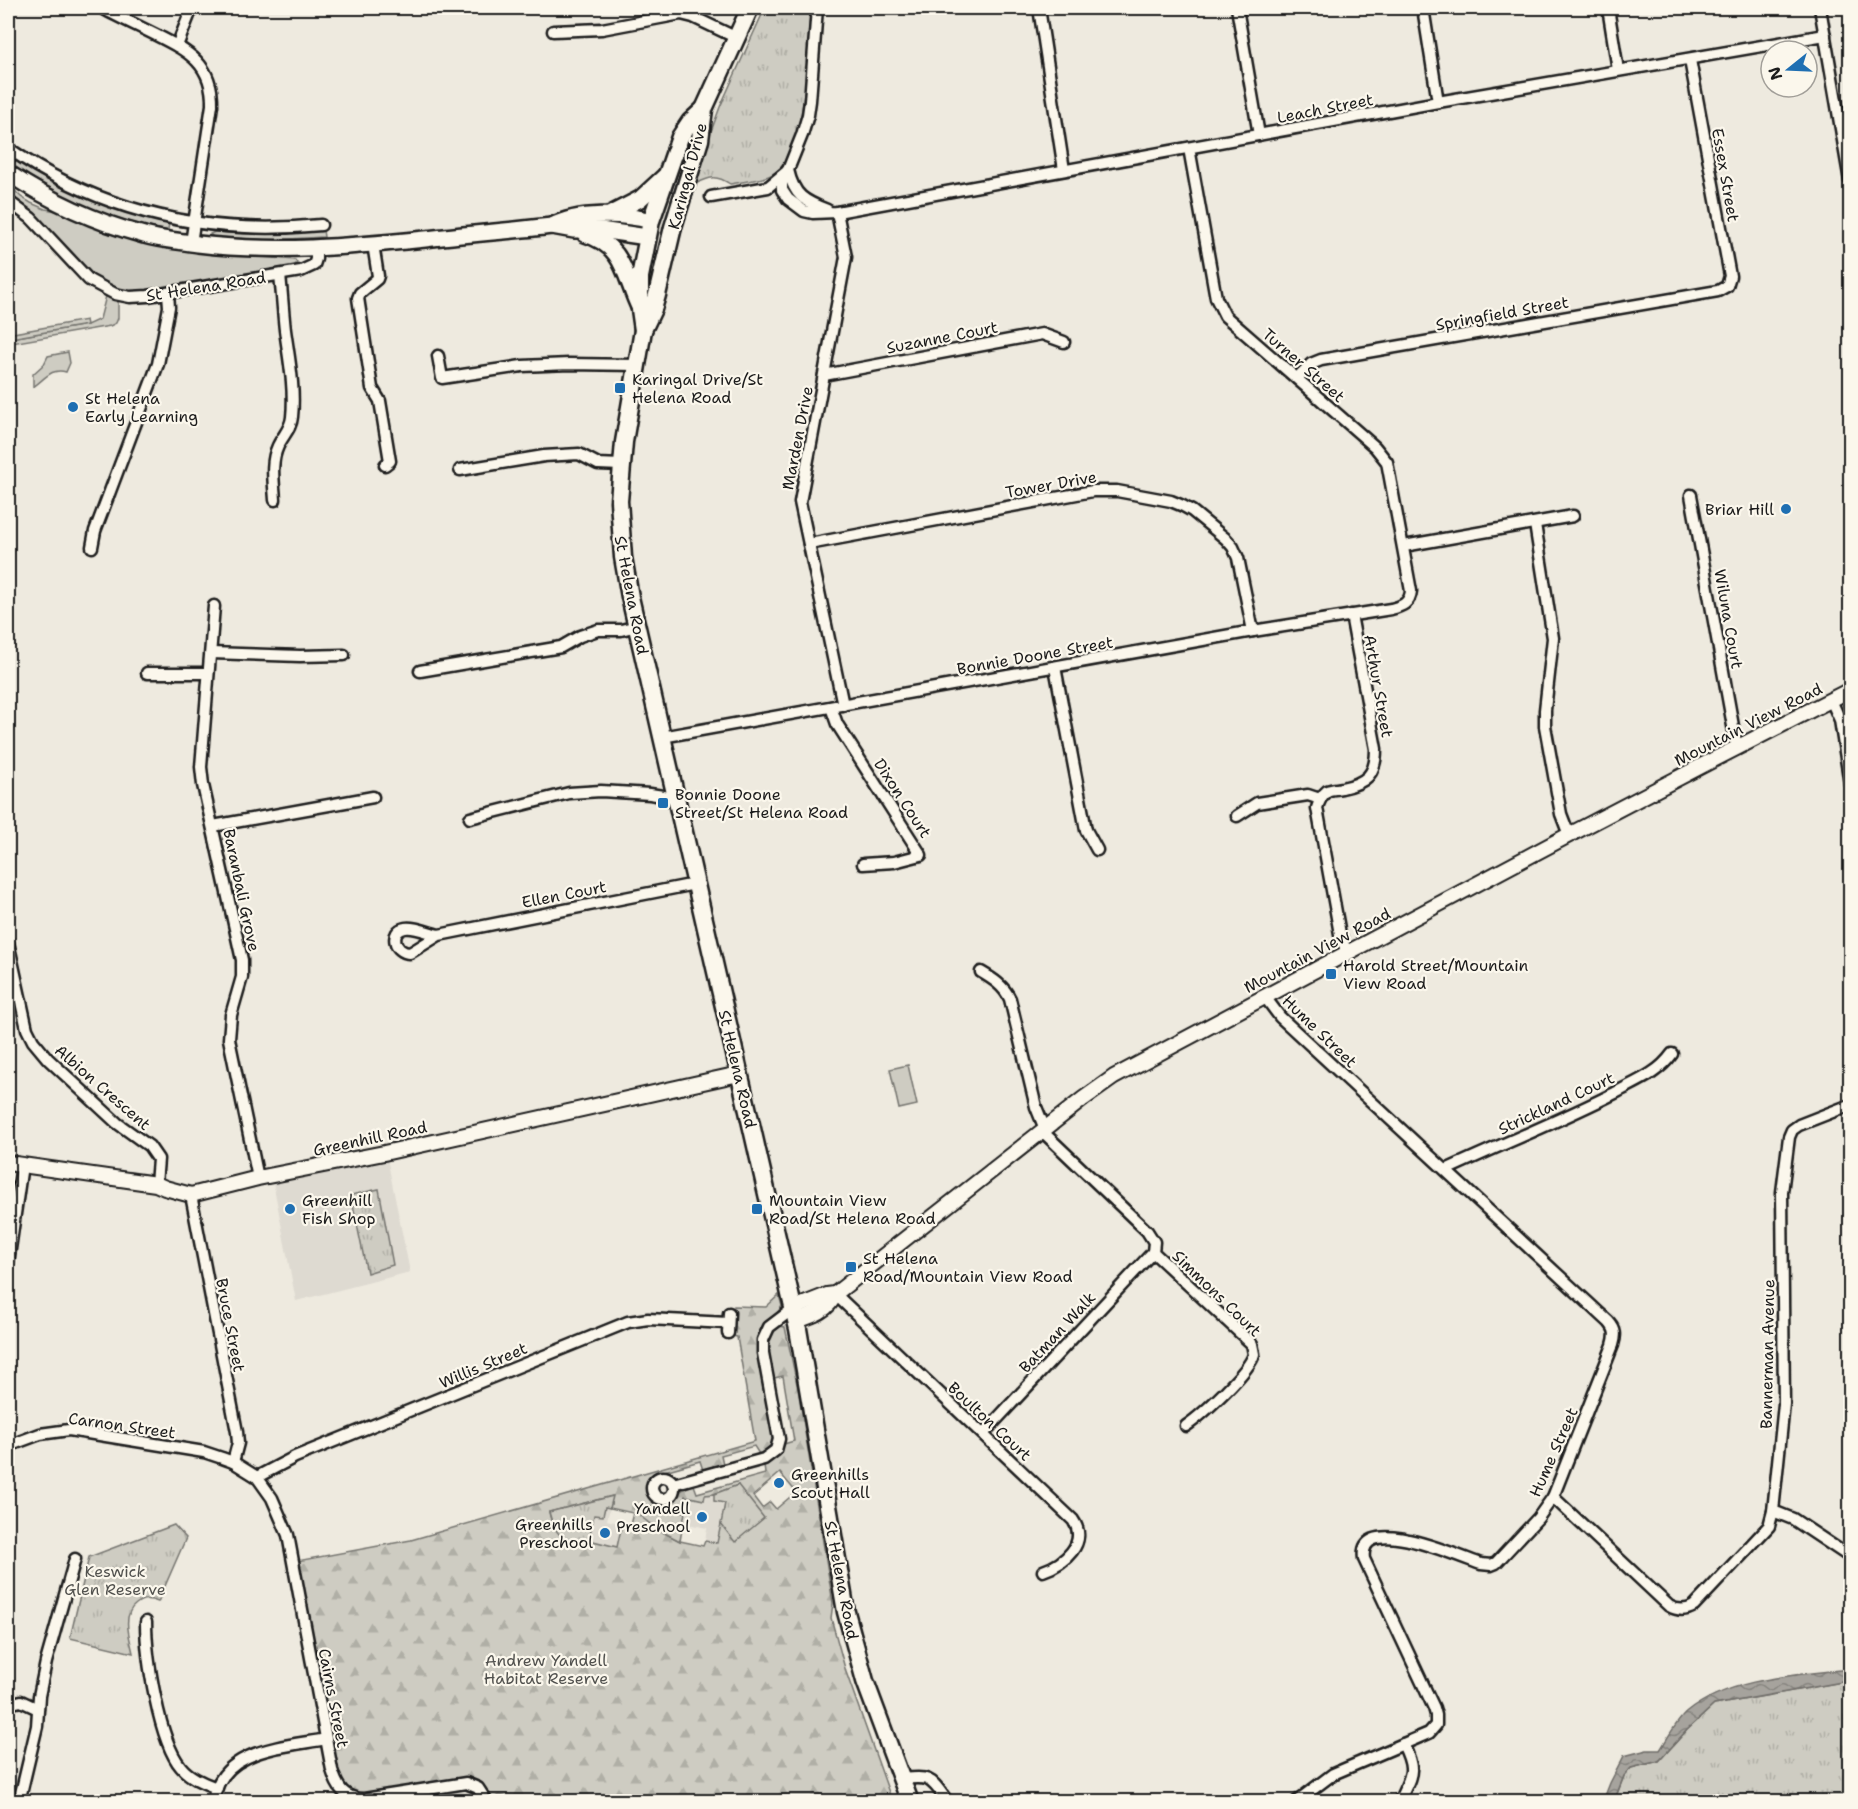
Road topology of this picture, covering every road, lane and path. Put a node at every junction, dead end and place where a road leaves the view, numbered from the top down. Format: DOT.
graph roads {
  1 [pos="102,8"];
  2 [pos="192,8"];
  3 [pos="750,8"];
  4 [pos="817,8"];
  5 [pos="1039,8"];
  6 [pos="1237,8"];
  7 [pos="1423,8"];
  8 [pos="1608,8"];
  9 [pos="1820,8"];
  10 [pos="553,31"];
  11 [pos="1825,35"];
  12 [pos="737,38"];
  13 [pos="177,46"];
  14 [pos="1690,60"];
  15 [pos="1618,70"];
  16 [pos="1438,102"];
  17 [pos="704,109"];
  18 [pos="1259,135"];
  19 [pos="8,148"];
  20 [pos="1189,148"];
  21 [pos="788,170"];
  22 [pos="1064,170"];
  23 [pos="8,173"];
  24 [pos="666,175"];
  25 [pos="1851,181"];
  26 [pos="711,197"];
  27 [pos="8,201"];
  28 [pos="834,212"];
  29 [pos="609,216"];
  30 [pos="194,224"];
  31 [pos="321,225"];
  32 [pos="552,226"];
  33 [pos="649,229"];
  34 [pos="574,230"];
  35 [pos="671,235"];
  36 [pos="191,243"];
  37 [pos="373,244"];
  38 [pos="316,248"];
  39 [pos="280,275"];
  40 [pos="1718,291"];
  41 [pos="168,293"];
  42 [pos="640,309"];
  43 [pos="643,330"];
  44 [pos="1064,342"];
  45 [pos="438,356"];
  46 [pos="637,365"];
  47 [pos="824,375"];
  48 [pos="1297,378"];
  49 [pos="385,465"];
  50 [pos="621,465"];
  51 [pos="460,470"];
  52 [pos="1691,495"];
  53 [pos="275,500"];
  54 [pos="1573,516"];
  55 [pos="1535,524"];
  56 [pos="809,543"];
  57 [pos="1404,546"];
  58 [pos="92,547"];
  59 [pos="1411,597"];
  60 [pos="214,606"];
  61 [pos="1351,615"];
  62 [pos="637,626"];
  63 [pos="1253,632"];
  64 [pos="211,653"];
  65 [pos="344,656"];
  66 [pos="1055,667"];
  67 [pos="420,671"];
  68 [pos="147,673"];
  69 [pos="208,673"];
  70 [pos="1851,690"];
  71 [pos="1832,700"];
  72 [pos="843,705"];
  73 [pos="831,708"];
  74 [pos="662,737"];
  75 [pos="1737,748"];
  76 [pos="1851,784"];
  77 [pos="373,797"];
  78 [pos="676,798"];
  79 [pos="1320,799"];
  80 [pos="1237,816"];
  81 [pos="470,818"];
  82 [pos="213,826"];
  83 [pos="1569,835"];
  84 [pos="1097,850"];
  85 [pos="863,864"];
  86 [pos="695,884"];
  87 [pos="439,935"];
  88 [pos="8,942"];
  89 [pos="1347,953"];
  90 [pos="981,972"];
  91 [pos="1265,997"];
  92 [pos="1672,1054"];
  93 [pos="739,1074"];
  94 [pos="1851,1105"];
  95 [pos="1043,1130"];
  96 [pos="8,1163"];
  97 [pos="22,1165"];
  98 [pos="1446,1170"];
  99 [pos="258,1178"];
  100 [pos="156,1184"];
  101 [pos="191,1194"];
  102 [pos="1153,1252"];
  103 [pos="8,1263"];
  104 [pos="835,1294"];
  105 [pos="790,1316"];
  106 [pos="728,1323"];
  107 [pos="1186,1426"];
  108 [pos="983,1434"];
  109 [pos="8,1446"];
  110 [pos="233,1462"];
  111 [pos="257,1478"];
  112 [pos="673,1485"];
  113 [pos="1553,1497"];
  114 [pos="1773,1511"];
  115 [pos="1851,1557"];
  116 [pos="75,1558"];
  117 [pos="1042,1571"];
  118 [pos="146,1622"];
  119 [pos="8,1704"];
  120 [pos="38,1709"];
  121 [pos="326,1739"];
  122 [pos="1403,1744"];
  123 [pos="902,1779"];
  124 [pos="217,1788"];
  125 [pos="19,1802"];
  126 [pos="213,1802"];
  127 [pos="487,1802"];
  128 [pos="910,1802"];
  129 [pos="948,1802"];
  130 [pos="1296,1802"];
  131 [pos="1400,1802"];
  1 -- 13 [label="street"];
  2 -- 13 [label="street"];
  3 -- 12 [label="main road, Karingal Drive"];
  4 -- 21 [label="street"];
  5 -- 22 [label="street"];
  6 -- 18 [label="street"];
  7 -- 16 [label="street"];
  8 -- 15 [label="street"];
  9 -- 11 [label="street"];
  10 -- 12 [label="street"];
  11 -- 14 [label="street, Leach Street"];
  11 -- 25 [label="street"];
  12 -- 17 [label="main road, Karingal Drive"];
  13 -- 30 [label="street"];
  14 -- 15 [label="street, Leach Street"];
  14 -- 40 [label="street, Essex Street"];
  15 -- 16 [label="street, Leach Street"];
  16 -- 18 [label="street, Leach Street"];
  17 -- 24 [label="main road, Karingal Drive"];
  17 -- 35 [label="main road, Karingal Drive"];
  18 -- 20 [label="street, Leach Street"];
  19 -- 30 [label="street"];
  20 -- 22 [label="street, Leach Street"];
  20 -- 48 [label="street, Turner Street"];
  21 -- 26 [label="street, Karingal Drive"];
  21 -- 28 [label="street"];
  22 -- 28 [label="street, Leach Street"];
  23 -- 36 [label="main road, St Helena Road"];
  24 -- 29 [label="main road"];
  24 -- 33 [label="main road, Karingal Drive"];
  27 -- 41 [label="street, St Helena Road"];
  28 -- 47 [label="street, Marden Drive"];
  29 -- 32 [label="main road, St Helena Road"];
  29 -- 33 [label="main road, St Helena Road"];
  30 -- 31 [label="street"];
  30 -- 36 [label="street"];
  32 -- 34 [label="main road, St Helena Road"];
  32 -- 37 [label="main road, St Helena Road"];
  33 -- 34 [label="main road, St Helena Road"];
  33 -- 35 [label="main road, St Helena Road"];
  33 -- 42 [label="main road, St Helena Road"];
  34 -- 42 [label="main road"];
  35 -- 43 [label="main road, St Helena Road"];
  36 -- 38 [label="main road, St Helena Road"];
  37 -- 38 [label="main road, St Helena Road"];
  37 -- 49 [label="street"];
  38 -- 39 [label="street, St Helena Road"];
  39 -- 41 [label="street, St Helena Road"];
  39 -- 53 [label="street"];
  40 -- 48 [label="street, Springfield Street"];
  41 -- 58 [label="street"];
  42 -- 43 [label="main road, St Helena Road"];
  43 -- 46 [label="main road, St Helena Road"];
  44 -- 47 [label="street, Suzanne Court"];
  45 -- 46 [label="street"];
  46 -- 50 [label="main road, St Helena Road"];
  47 -- 56 [label="street, Marden Drive"];
  48 -- 57 [label="street, Turner Street"];
  50 -- 51 [label="street"];
  50 -- 62 [label="main road, St Helena Road"];
  52 -- 75 [label="street, Wiluna Court"];
  54 -- 55 [label="street"];
  55 -- 57 [label="street"];
  55 -- 83 [label="street"];
  56 -- 63 [label="street, Tower Drive"];
  56 -- 72 [label="street, Marden Drive"];
  57 -- 59 [label="street, Turner Street"];
  59 -- 61 [label="street, Bonnie Doone Street"];
  60 -- 64 [label="street, Baranbali Grove"];
  61 -- 63 [label="street, Bonnie Doone Street"];
  61 -- 79 [label="street, Arthur Street"];
  62 -- 67 [label="street"];
  62 -- 74 [label="main road, St Helena Road"];
  63 -- 66 [label="street, Bonnie Doone Street"];
  64 -- 65 [label="street"];
  64 -- 69 [label="street, Baranbali Grove"];
  66 -- 72 [label="street, Bonnie Doone Street"];
  66 -- 84 [label="street"];
  68 -- 69 [label="street"];
  69 -- 82 [label="street, Baranbali Grove"];
  70 -- 71 [label="street, Mountain View Road"];
  71 -- 75 [label="street, Mountain View Road"];
  71 -- 76 [label="street"];
  72 -- 73 [label="street, Bonnie Doone Street"];
  73 -- 74 [label="street, Bonnie Doone Street"];
  73 -- 85 [label="street, Dixon Court"];
  74 -- 78 [label="main road, St Helena Road"];
  75 -- 83 [label="street, Mountain View Road"];
  77 -- 82 [label="street"];
  78 -- 81 [label="street"];
  78 -- 86 [label="main road, St Helena Road"];
  79 -- 80 [label="street"];
  79 -- 89 [label="street"];
  82 -- 99 [label="street, Baranbali Grove"];
  83 -- 89 [label="street, Mountain View Road"];
  86 -- 87 [label="street, Ellen Court"];
  86 -- 93 [label="main road, St Helena Road"];
  88 -- 100 [label="street, Albion Crescent"];
  89 -- 91 [label="street, Mountain View Road"];
  90 -- 95 [label="street"];
  91 -- 95 [label="street, Mountain View Road"];
  91 -- 98 [label="street, Hume Street"];
  92 -- 98 [label="street, Strickland Court"];
  93 -- 99 [label="street, Greenhill Road"];
  93 -- 105 [label="main road, St Helena Road"];
  94 -- 114 [label="street, Bannerman Avenue"];
  95 -- 102 [label="street, Simmons Court"];
  95 -- 104 [label="street, Mountain View Road"];
  96 -- 97 [label="street, Greenhill Road"];
  97 -- 100 [label="street, Greenhill Road"];
  97 -- 103 [label="street"];
  98 -- 113 [label="street, Hume Street"];
  99 -- 101 [label="street, Greenhill Road"];
  100 -- 101 [label="street, Greenhill Road"];
  101 -- 110 [label="street, Bruce Street"];
  102 -- 107 [label="street, Simmons Court"];
  102 -- 108 [label="street, Batman Walk"];
  104 -- 105 [label="street, Mountain View Road"];
  104 -- 108 [label="street, Boulton Court"];
  105 -- 112 [label="street"];
  105 -- 123 [label="main road, St Helena Road"];
  106 -- 111 [label="street, Willis Street"];
  108 -- 117 [label="street, Boulton Court"];
  109 -- 110 [label="street, Carnon Street"];
  110 -- 111 [label="street, Carnon Street"];
  111 -- 121 [label="street, Cairns Street"];
  113 -- 114 [label="street, Bannerman Avenue"];
  113 -- 122 [label="street, Hume Street"];
  114 -- 115 [label="street"];
  116 -- 120 [label="street"];
  118 -- 124 [label="street"];
  119 -- 120 [label="street"];
  120 -- 125 [label="street"];
  121 -- 124 [label="street"];
  121 -- 127 [label="street, Cairns Street"];
  122 -- 130 [label="street, Hume Street"];
  122 -- 131 [label="street"];
  123 -- 128 [label="main road, St Helena Road"];
  123 -- 129 [label="street"];
  124 -- 126 [label="street"];
}
